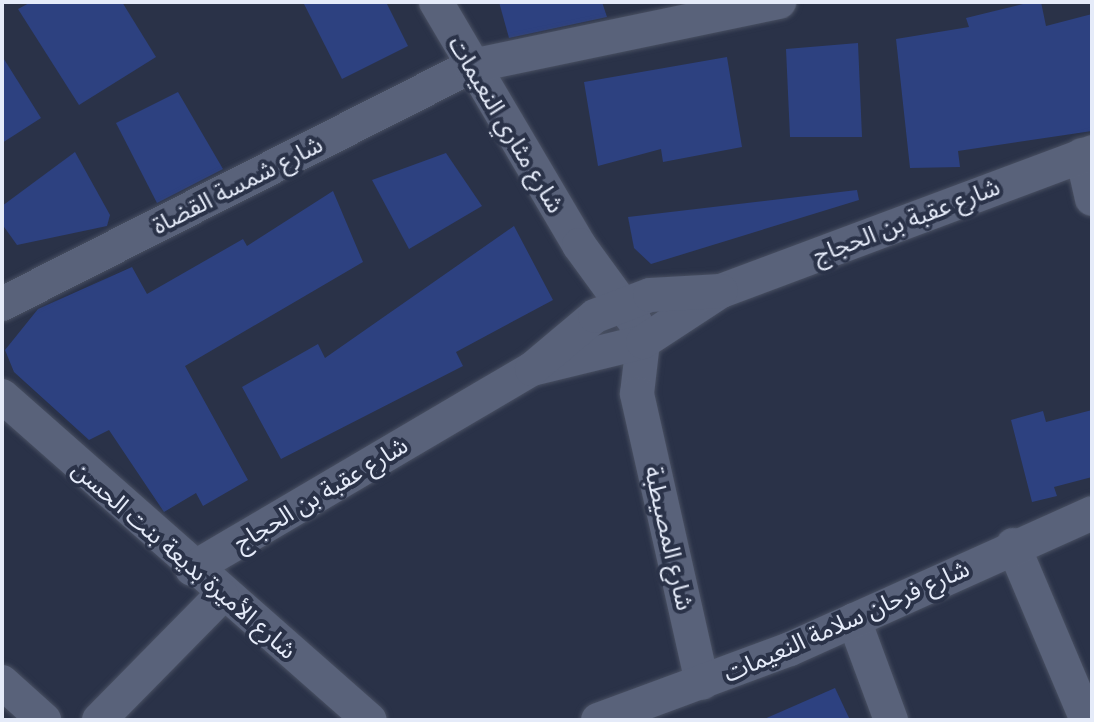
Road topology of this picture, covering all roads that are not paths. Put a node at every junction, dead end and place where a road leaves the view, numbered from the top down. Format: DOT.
graph roads {
  1 [pos="436,2"];
  2 [pos="779,2"];
  3 [pos="472,66"];
  4 [pos="1087,154"];
  5 [pos="1092,199"];
  6 [pos="721,291"];
  7 [pos="2,304"];
  8 [pos="609,310"];
  9 [pos="643,342"];
  10 [pos="609,355"];
  11 [pos="532,369"];
  12 [pos="637,394"];
  13 [pos="2,396"];
  14 [pos="1092,513"];
  15 [pos="1013,545"];
  16 [pos="192,569"];
  17 [pos="222,595"];
  18 [pos="854,620"];
  19 [pos="2,682"];
  20 [pos="702,683"];
  21 [pos="44,720"];
  22 [pos="99,720"];
  23 [pos="370,720"];
  24 [pos="598,720"];
  25 [pos="891,720"];
  26 [pos="1087,720"];
  1 -- 3 [label="street, شارع مثاري النعيمات"];
  2 -- 3 [label="street, شارع شمسة القضاة"];
  3 -- 7 [label="street, شارع شمسة القضاة"];
  3 -- 8 [label="street, شارع مثاري النعيمات"];
  4 -- 5 [label="street"];
  4 -- 6 [label="street, شارع عقبة بن الحجاج"];
  6 -- 8 [label="street, شارع عقبة بن الحجاج"];
  6 -- 9 [label="street, شارع عقبة بن الحجاج"];
  8 -- 9 [label="street, شارع مثاري النعيمات"];
  8 -- 10 [label="street, شارع مثاري النعيمات"];
  8 -- 11 [label="street, شارع عقبة بن الحجاج"];
  9 -- 10 [label="street, شارع عقبة بن الحجاج"];
  9 -- 12 [label="street, شارع المصيطبة"];
  10 -- 11 [label="street, شارع عقبة بن الحجاج"];
  10 -- 12 [label="street, شارع المصيطبة"];
  11 -- 16 [label="street, شارع عقبة بن الحجاج"];
  12 -- 20 [label="street, شارع المصيطبة"];
  13 -- 16 [label="street, شارع الأميرة بديعة بنت الحسن"];
  14 -- 15 [label="street, شارع فرحان سلامة النعيمات"];
  15 -- 18 [label="street, شارع فرحان سلامة النعيمات"];
  15 -- 26 [label="street"];
  16 -- 17 [label="street, شارع الأميرة بديعة بنت الحسن"];
  17 -- 22 [label="street"];
  17 -- 23 [label="street, شارع الأميرة بديعة بنت الحسن"];
  18 -- 20 [label="street, شارع فرحان سلامة النعيمات"];
  18 -- 25 [label="street"];
  19 -- 21 [label="street"];
  20 -- 24 [label="street, شارع فرحان سلامة النعيمات"];
}
